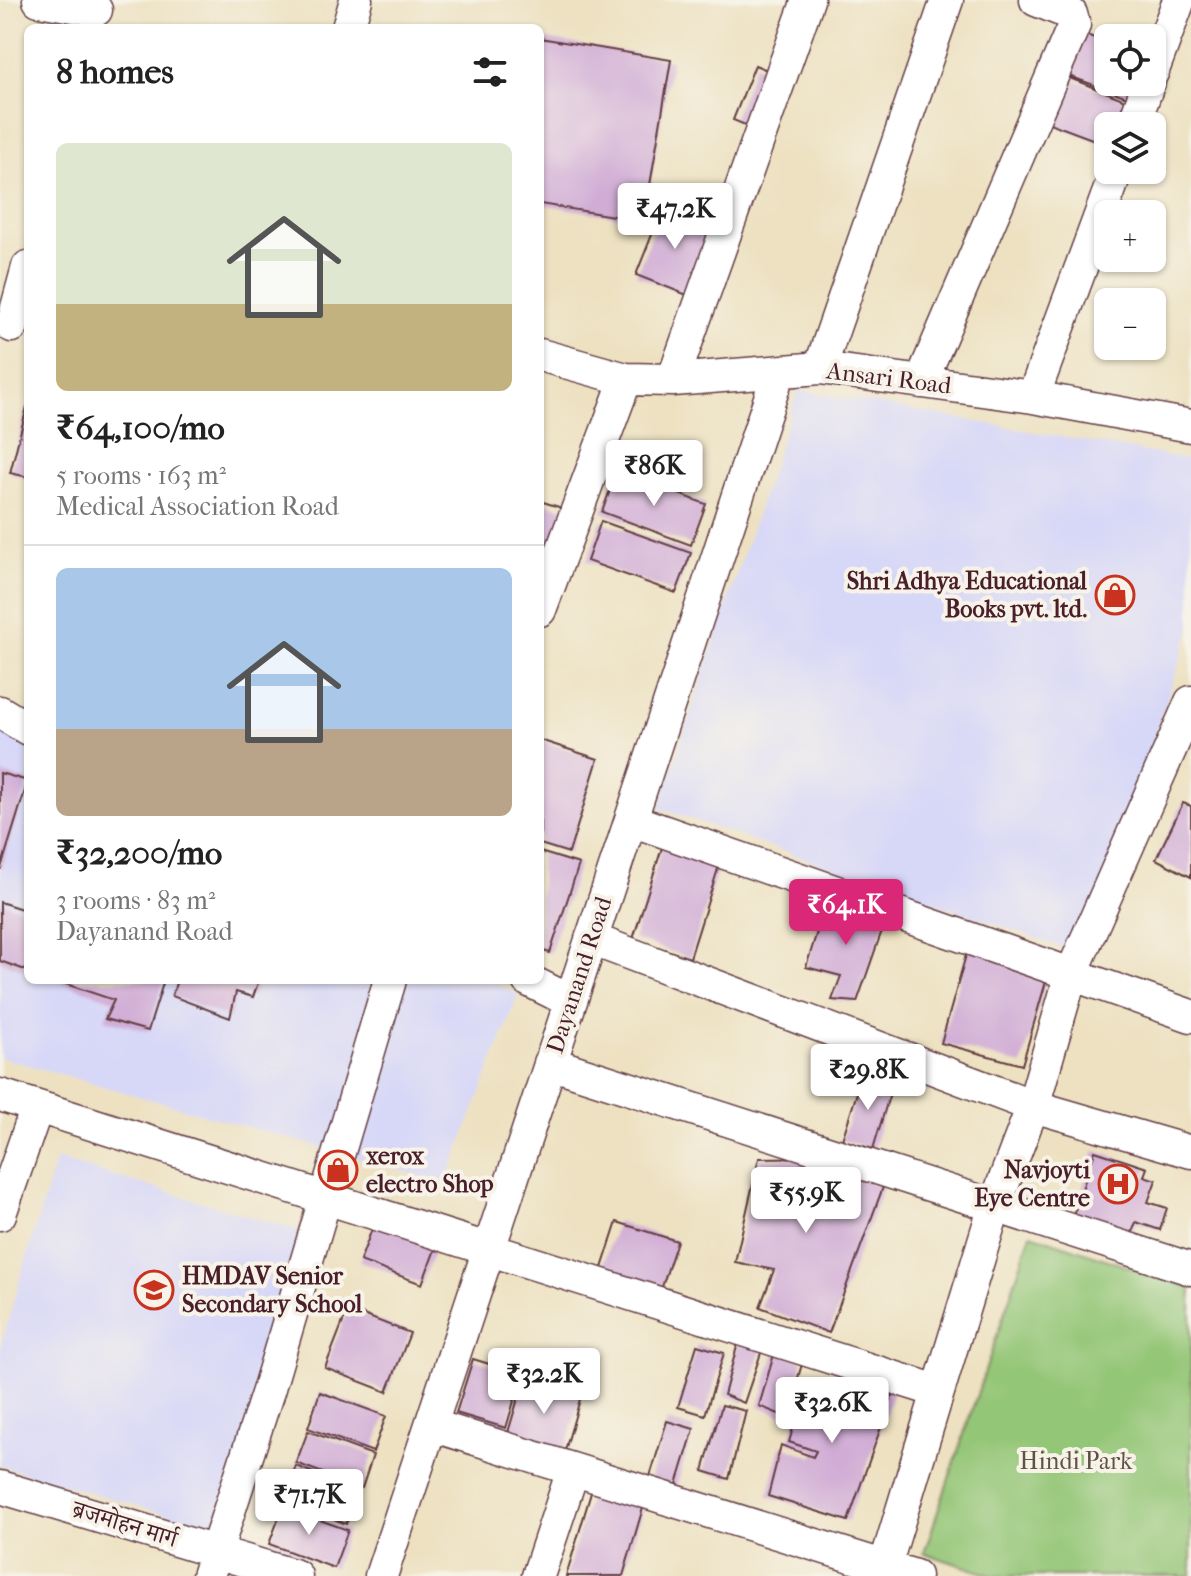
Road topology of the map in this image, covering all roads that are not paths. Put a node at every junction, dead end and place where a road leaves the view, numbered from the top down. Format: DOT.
graph roads {
  1 [pos="39,0"];
  2 [pos="356,0"];
  3 [pos="808,0"];
  4 [pos="947,0"];
  5 [pos="1036,0"];
  6 [pos="1179,0"];
  7 [pos="94,13"];
  8 [pos="349,24"];
  9 [pos="1166,35"];
  10 [pos="1112,184"];
  11 [pos="24,283"];
  12 [pos="13,326"];
  13 [pos="544,356"];
  14 [pos="820,368"];
  15 [pos="778,374"];
  16 [pos="626,379"];
  17 [pos="673,380"];
  18 [pos="921,382"];
  19 [pos="1033,397"];
  20 [pos="1191,426"];
  21 [pos="544,599"];
  22 [pos="0,712"];
  23 [pos="1188,718"];
  24 [pos="24,727"];
  25 [pos="631,820"];
  26 [pos="591,939"];
  27 [pos="1071,975"];
  28 [pos="389,984"];
  29 [pos="536,984"];
  30 [pos="568,1000"];
  31 [pos="1191,1016"];
  32 [pos="550,1063"];
  33 [pos="0,1095"];
  34 [pos="1033,1106"];
  35 [pos="37,1107"];
  36 [pos="1191,1152"];
  37 [pos="323,1198"];
  38 [pos="995,1205"];
  39 [pos="0,1214"];
  40 [pos="489,1250"];
  41 [pos="1191,1269"];
  42 [pos="937,1391"];
  43 [pos="431,1425"];
  44 [pos="573,1470"];
  45 [pos="0,1487"];
  46 [pos="211,1564"];
  47 [pos="883,1571"];
  48 [pos="296,1576"];
  49 [pos="381,1576"];
  50 [pos="538,1576"];
  51 [pos="915,1576"];
  1 -- 7 [label="street"];
  2 -- 8 [label="street"];
  3 -- 17 [label="street"];
  4 -- 14 [label="street"];
  5 -- 18 [label="street"];
  6 -- 9 [label="street"];
  10 -- 19 [label="street"];
  11 -- 12 [label="street"];
  13 -- 16 [label="street, Ansari Road"];
  14 -- 15 [label="street, Ansari Road"];
  14 -- 18 [label="street, Ansari Road"];
  15 -- 17 [label="street, Ansari Road"];
  15 -- 25 [label="street, Dayanand Road"];
  16 -- 17 [label="street, Ansari Road"];
  16 -- 21 [label="street"];
  18 -- 19 [label="street, Ansari Road"];
  19 -- 20 [label="street, Ansari Road"];
  22 -- 24 [label="street"];
  23 -- 27 [label="street"];
  25 -- 26 [label="street, Dayanand Road"];
  25 -- 27 [label="street"];
  26 -- 30 [label="street, Dayanand Road"];
  26 -- 34 [label="street"];
  27 -- 31 [label="street"];
  27 -- 34 [label="street"];
  28 -- 37 [label="street"];
  29 -- 30 [label="street"];
  30 -- 32 [label="street, Dayanand Road"];
  32 -- 38 [label="street"];
  32 -- 40 [label="street, Dayanand Road"];
  33 -- 35 [label="street"];
  34 -- 36 [label="street"];
  34 -- 38 [label="street"];
  35 -- 37 [label="street"];
  35 -- 39 [label="street"];
  37 -- 40 [label="street"];
  37 -- 46 [label="street"];
  38 -- 41 [label="street"];
  38 -- 42 [label="street"];
  40 -- 42 [label="street"];
  40 -- 43 [label="street, Dayanand Road"];
  42 -- 47 [label="street"];
  43 -- 44 [label="street"];
  43 -- 49 [label="street, Dayanand Road"];
  44 -- 47 [label="street"];
  44 -- 50 [label="street"];
  45 -- 46 [label="street, ब्रजमोहन मार्ग"];
  46 -- 48 [label="street, ब्रजमोहन मार्ग"];
  47 -- 51 [label="street"];
}
